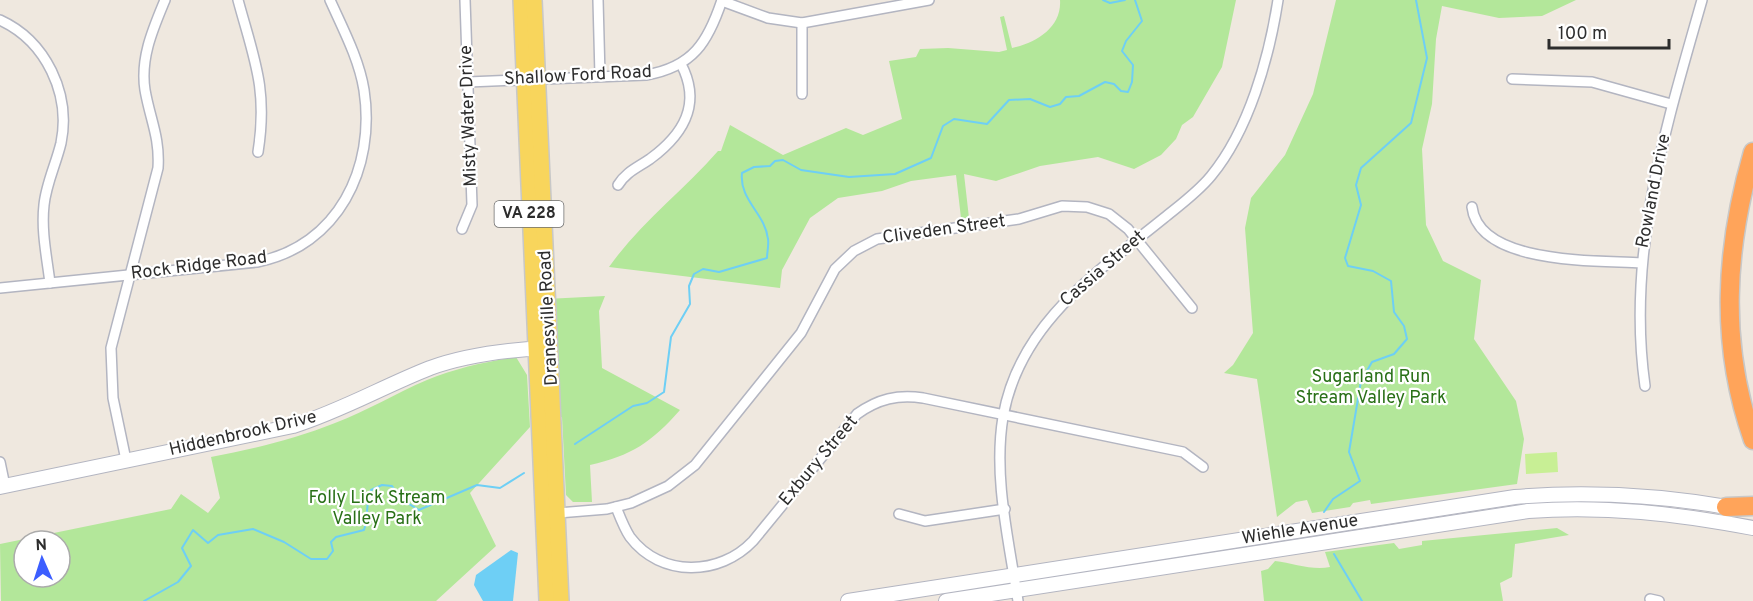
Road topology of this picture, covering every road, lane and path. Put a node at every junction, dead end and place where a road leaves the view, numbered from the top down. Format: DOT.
graph roads {
  1 [pos="165,0"];
  2 [pos="238,0"];
  3 [pos="330,0"];
  4 [pos="465,0"];
  5 [pos="521,0"];
  6 [pos="534,0"];
  7 [pos="598,0"];
  8 [pos="929,0"];
  9 [pos="1278,0"];
  10 [pos="1702,0"];
  11 [pos="722,1"];
  12 [pos="0,20"];
  13 [pos="802,23"];
  14 [pos="681,64"];
  15 [pos="600,76"];
  16 [pos="530,79"];
  17 [pos="1512,79"];
  18 [pos="468,82"];
  19 [pos="802,94"];
  20 [pos="1671,104"];
  21 [pos="258,152"];
  22 [pos="1753,152"];
  23 [pos="618,185"];
  24 [pos="1472,207"];
  25 [pos="462,229"];
  26 [pos="1137,240"];
  27 [pos="1641,263"];
  28 [pos="129,275"];
  29 [pos="50,283"];
  30 [pos="0,288"];
  31 [pos="1192,308"];
  32 [pos="543,348"];
  33 [pos="1645,386"];
  34 [pos="1003,414"];
  35 [pos="1753,440"];
  36 [pos="126,460"];
  37 [pos="0,462"];
  38 [pos="1203,467"];
  39 [pos="3,487"];
  40 [pos="1753,506"];
  41 [pos="616,507"];
  42 [pos="1726,507"];
  43 [pos="1005,509"];
  44 [pos="1753,512"];
  45 [pos="558,513"];
  46 [pos="899,514"];
  47 [pos="1753,528"];
  48 [pos="1014,575"];
  49 [pos="1017,596"];
  50 [pos="546,601"];
  51 [pos="561,601"];
  52 [pos="848,601"];
  53 [pos="946,601"];
  1 -- 28 [label="street"];
  2 -- 21 [label="street"];
  3 -- 28 [label="street, Rock Ridge Road"];
  4 -- 18 [label="street, Misty Water Drive"];
  5 -- 16 [label="main road, Dranesville Road / VA 228"];
  6 -- 16 [label="main road, Dranesville Road / VA 228"];
  7 -- 15 [label="street"];
  8 -- 13 [label="street"];
  9 -- 26 [label="street, Cassia Street"];
  10 -- 20 [label="street, Rowland Drive"];
  11 -- 13 [label="street"];
  11 -- 14 [label="street, Shallow Ford Road"];
  12 -- 29 [label="street"];
  13 -- 19 [label="street"];
  14 -- 15 [label="street, Shallow Ford Road"];
  14 -- 23 [label="street"];
  15 -- 16 [label="street, Shallow Ford Road"];
  16 -- 18 [label="street, Shallow Ford Road"];
  16 -- 32 [label="main road, Dranesville Road / VA 228"];
  17 -- 20 [label="street"];
  18 -- 25 [label="street, Misty Water Drive"];
  20 -- 27 [label="street, Rowland Drive"];
  22 -- 35 [label="highway"];
  24 -- 27 [label="street"];
  26 -- 31 [label="street, Cliveden Street"];
  26 -- 34 [label="street, Cassia Street"];
  26 -- 41 [label="street, Cliveden Street"];
  27 -- 33 [label="street, Rowland Drive"];
  28 -- 29 [label="street, Rock Ridge Road"];
  28 -- 36 [label="street"];
  29 -- 30 [label="street, Rock Ridge Road"];
  32 -- 36 [label="main road, Hiddenbrook Drive"];
  32 -- 45 [label="main road, Dranesville Road / VA 228"];
  32 -- 50 [label="main road, Dranesville Road / VA 228"];
  34 -- 38 [label="street, Exbury Street"];
  34 -- 41 [label="street, Exbury Street"];
  34 -- 43 [label="street, Cassia Street"];
  36 -- 39 [label="main road, Hiddenbrook Drive"];
  37 -- 39 [label="street"];
  40 -- 42 [label="highway"];
  41 -- 45 [label="street, Cliveden Street"];
  42 -- 44 [label="main road, Wiehle Avenue"];
  42 -- 48 [label="main road, Wiehle Avenue"];
  43 -- 46 [label="street"];
  43 -- 48 [label="street, Cassia Street"];
  45 -- 51 [label="main road, Dranesville Road / VA 228"];
  47 -- 49 [label="main road, Wiehle Avenue"];
  48 -- 49 [label="street, Cassia Street"];
  48 -- 52 [label="main road, Wiehle Avenue"];
  49 -- 53 [label="main road, Wiehle Avenue"];
}
